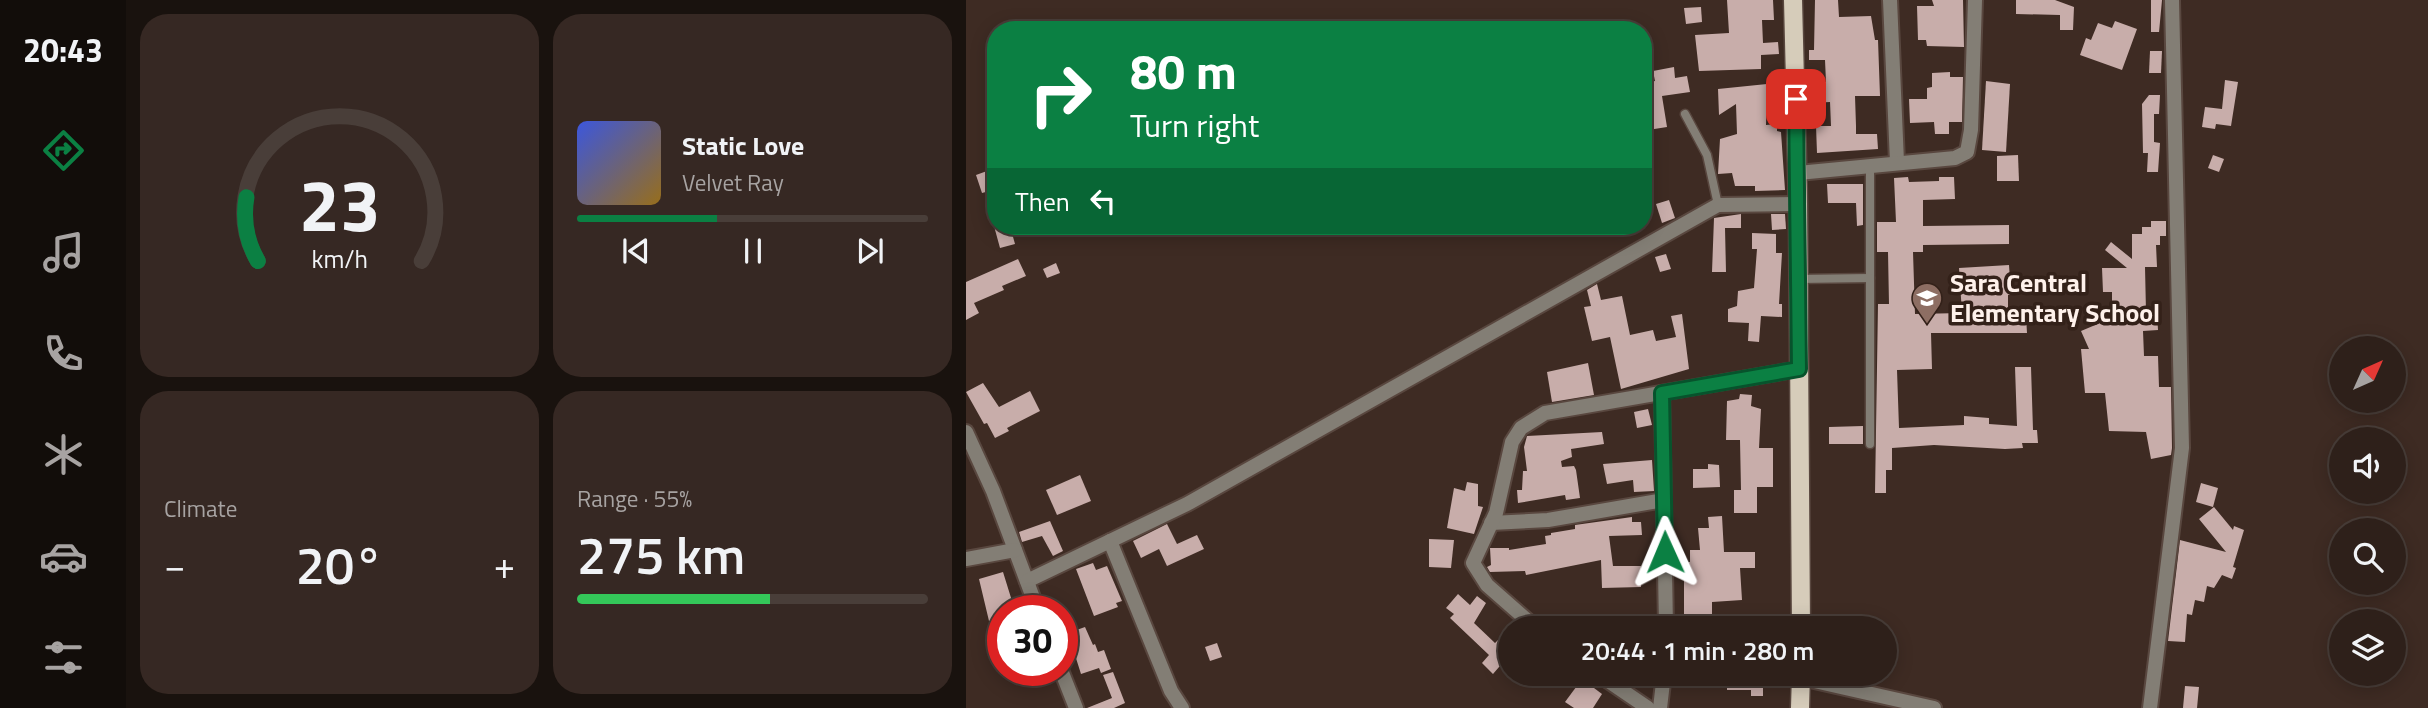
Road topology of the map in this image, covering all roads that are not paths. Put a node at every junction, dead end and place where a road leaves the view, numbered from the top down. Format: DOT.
graph roads {
  1 [pos="1793,0"];
  2 [pos="1890,0"];
  3 [pos="1975,0"];
  4 [pos="2172,0"];
  5 [pos="1685,114"];
  6 [pos="1897,162"];
  7 [pos="1870,165"];
  8 [pos="1798,173"];
  9 [pos="1798,204"];
  10 [pos="1718,205"];
  11 [pos="1870,278"];
  12 [pos="1798,279"];
  13 [pos="1799,369"];
  14 [pos="1662,393"];
  15 [pos="966,432"];
  16 [pos="1870,444"];
  17 [pos="1664,500"];
  18 [pos="1491,523"];
  19 [pos="1110,541"];
  20 [pos="1015,550"];
  21 [pos="966,559"];
  22 [pos="1027,581"];
  23 [pos="1032,595"];
  24 [pos="1522,616"];
  25 [pos="1666,616"];
  26 [pos="1801,616"];
  27 [pos="1067,686"];
  28 [pos="1616,686"];
  29 [pos="1663,686"];
  30 [pos="1801,686"];
  31 [pos="1843,686"];
  32 [pos="1076,708"];
  33 [pos="1182,708"];
  34 [pos="1648,708"];
  35 [pos="1660,708"];
  36 [pos="1801,708"];
  37 [pos="1934,708"];
  38 [pos="2150,708"];
  1 -- 8 [label="main road"];
  2 -- 6 [label="street"];
  3 -- 6 [label="street"];
  4 -- 38 [label="street"];
  5 -- 10 [label="lane"];
  6 -- 7 [label="street"];
  7 -- 8 [label="street"];
  7 -- 11 [label="lane"];
  8 -- 9 [label="main road"];
  9 -- 10 [label="street"];
  9 -- 12 [label="main road"];
  10 -- 19 [label="street"];
  11 -- 12 [label="lane"];
  11 -- 16 [label="lane"];
  12 -- 13 [label="main road"];
  13 -- 14 [label="street"];
  13 -- 26 [label="main road"];
  14 -- 17 [label="street"];
  14 -- 18 [label="street"];
  15 -- 20 [label="street"];
  17 -- 18 [label="street"];
  17 -- 25 [label="street"];
  18 -- 24 [label="street"];
  19 -- 22 [label="street"];
  19 -- 33 [label="street"];
  20 -- 21 [label="street"];
  20 -- 22 [label="street"];
  22 -- 23 [label="street"];
  27 -- 32 [label="street"];
  28 -- 34 [label="street"];
  29 -- 35 [label="street"];
  30 -- 36 [label="main road"];
  31 -- 37 [label="street"];
}
